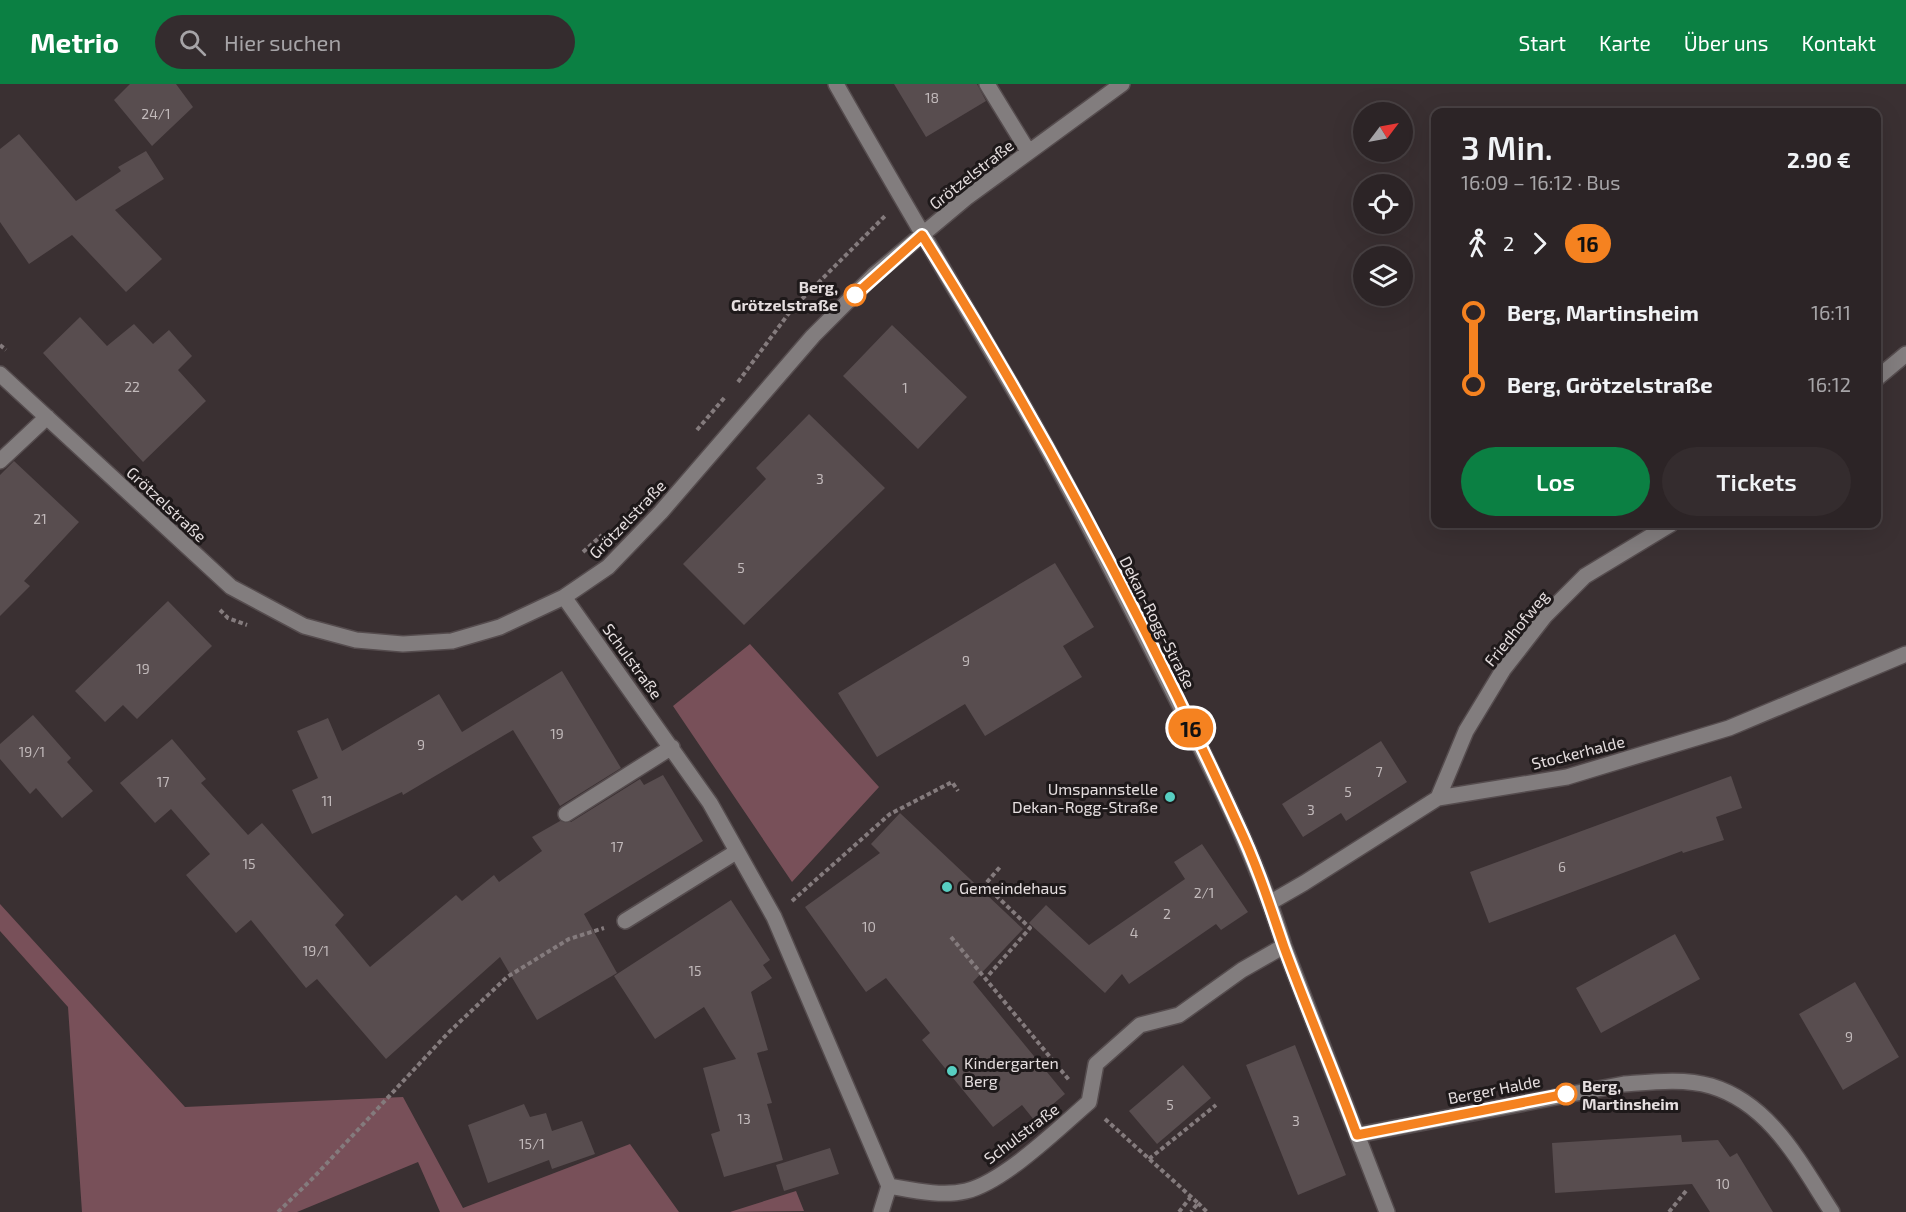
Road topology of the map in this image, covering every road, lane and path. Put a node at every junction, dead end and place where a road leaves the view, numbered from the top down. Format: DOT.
graph roads {
  1 [pos="836,84"];
  2 [pos="987,84"];
  3 [pos="1122,84"];
  4 [pos="1028,152"];
  5 [pos="901,200"];
  6 [pos="922,235"];
  7 [pos="0,345"];
  8 [pos="9,353"];
  9 [pos="1906,354"];
  10 [pos="0,374"];
  11 [pos="1881,375"];
  12 [pos="735,386"];
  13 [pos="728,394"];
  14 [pos="47,417"];
  15 [pos="692,436"];
  16 [pos="0,461"];
  17 [pos="1664,528"];
  18 [pos="605,532"];
  19 [pos="579,555"];
  20 [pos="564,597"];
  21 [pos="1906,654"];
  22 [pos="672,747"];
  23 [pos="958,791"];
  24 [pos="1438,798"];
  25 [pos="566,814"];
  26 [pos="736,852"];
  27 [pos="1000,867"];
  28 [pos="792,901"];
  29 [pos="1271,902"];
  30 [pos="625,921"];
  31 [pos="951,937"];
  32 [pos="1284,946"];
  33 [pos="987,977"];
  34 [pos="1089,1102"];
  35 [pos="1216,1105"];
  36 [pos="1357,1135"];
  37 [pos="1149,1159"];
  38 [pos="889,1186"];
  39 [pos="1686,1191"];
  40 [pos="1190,1198"];
  41 [pos="1198,1203"];
  42 [pos="278,1212"];
  43 [pos="881,1212"];
  44 [pos="1179,1212"];
  45 [pos="1191,1212"];
  46 [pos="1207,1212"];
  47 [pos="1387,1212"];
  48 [pos="1669,1212"];
  49 [pos="1833,1212"];
  1 -- 5 [label="street, Dekan-Rogg-Straße"];
  2 -- 4 [label="street"];
  3 -- 4 [label="street, Grötzelstraße"];
  4 -- 6 [label="street, Grötzelstraße"];
  5 -- 6 [label="street, Dekan-Rogg-Straße"];
  5 -- 12 [label="path"];
  6 -- 20 [label="street, Grötzelstraße"];
  6 -- 29 [label="street, Dekan-Rogg-Straße"];
  7 -- 8 [label="path"];
  9 -- 11 [label="street"];
  10 -- 14 [label="street, Grötzelstraße"];
  13 -- 15 [label="path"];
  14 -- 16 [label="street"];
  14 -- 20 [label="street, Grötzelstraße"];
  17 -- 24 [label="street, Friedhofweg"];
  18 -- 19 [label="path"];
  20 -- 22 [label="street, Schulstraße"];
  21 -- 24 [label="street, Stockerhalde"];
  22 -- 25 [label="street"];
  22 -- 26 [label="street, Schulstraße"];
  23 -- 28 [label="path"];
  24 -- 29 [label="street, Stockerhalde"];
  26 -- 30 [label="street"];
  26 -- 38 [label="street, Schulstraße"];
  27 -- 33 [label="path"];
  29 -- 32 [label="street, Dekan-Rogg-Straße"];
  30 -- 42 [label="path"];
  31 -- 33 [label="path"];
  32 -- 34 [label="street"];
  32 -- 36 [label="street, Dekan-Rogg-Straße"];
  33 -- 34 [label="path"];
  34 -- 37 [label="path"];
  34 -- 38 [label="street, Schulstraße"];
  35 -- 37 [label="path"];
  36 -- 47 [label="street, Dekan-Rogg-Straße"];
  36 -- 49 [label="street, Berger Halde"];
  37 -- 40 [label="path"];
  38 -- 43 [label="street"];
  39 -- 48 [label="path"];
  40 -- 41 [label="path"];
  40 -- 44 [label="path"];
  41 -- 45 [label="path"];
  41 -- 46 [label="path"];
}
